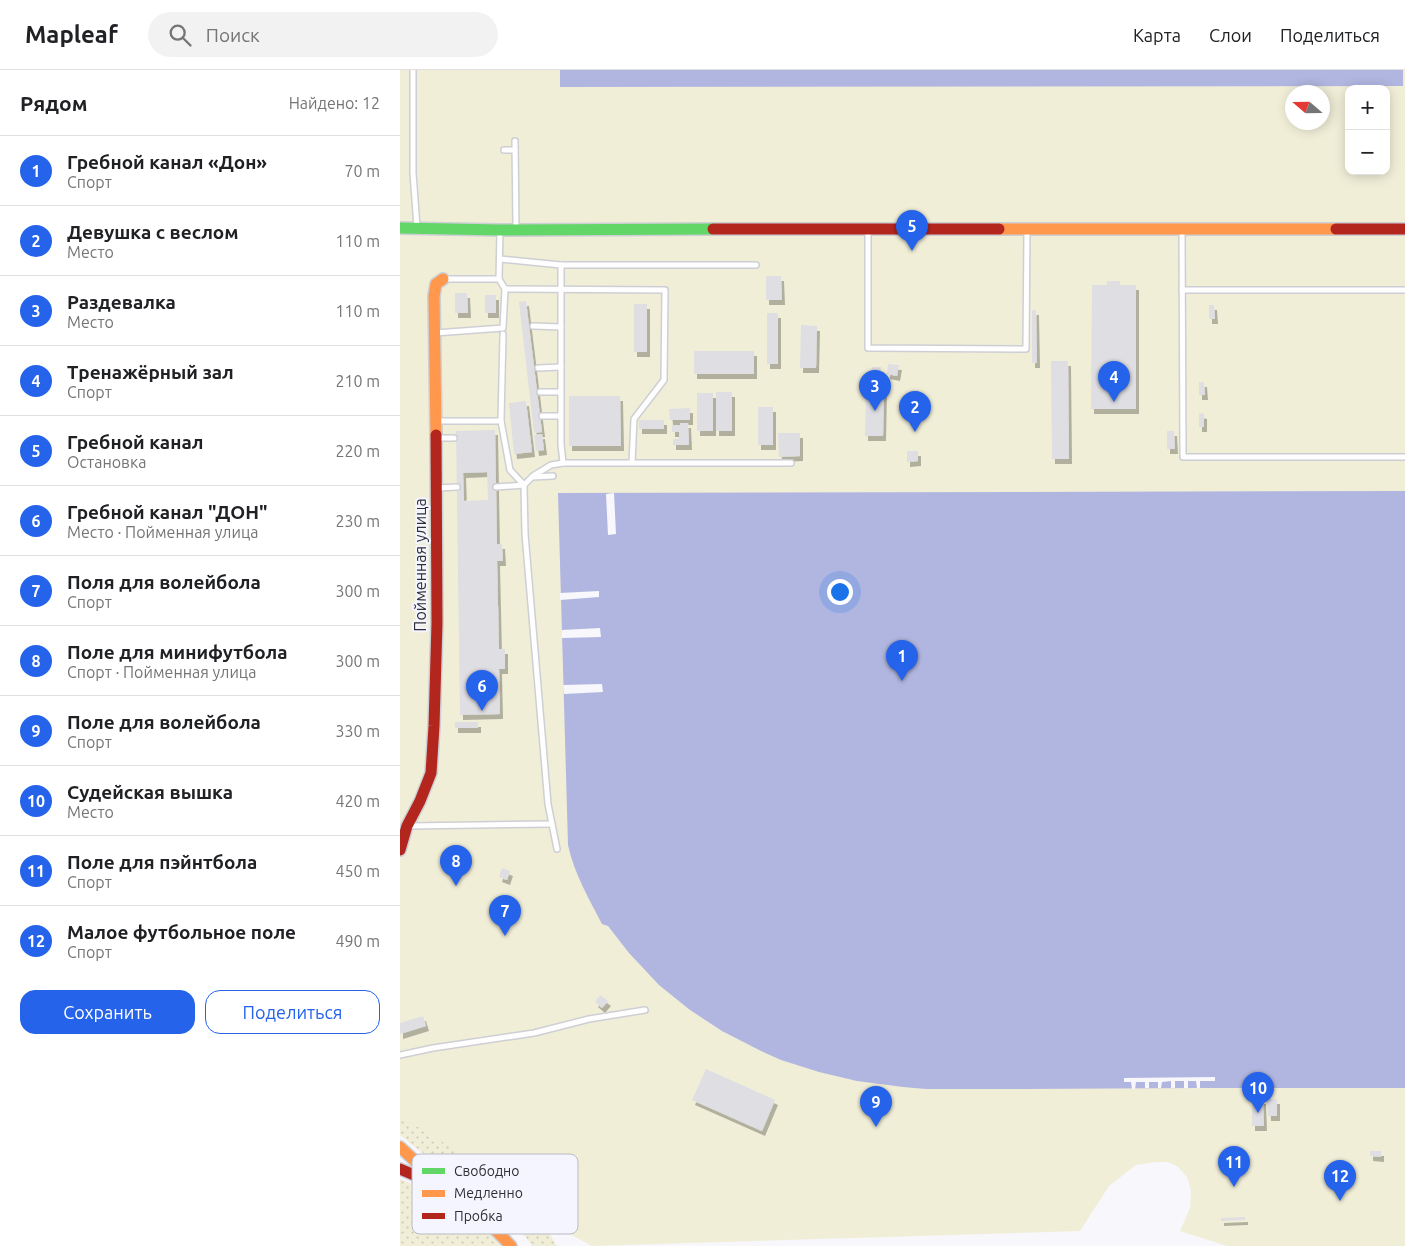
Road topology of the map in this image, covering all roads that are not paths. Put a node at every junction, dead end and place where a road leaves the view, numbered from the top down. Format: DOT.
graph roads {
  1 [pos="413,70"];
  2 [pos="515,141"];
  3 [pos="504,150"];
  4 [pos="515,150"];
  5 [pos="400,228"];
  6 [pos="417,228"];
  7 [pos="1182,228"];
  8 [pos="868,229"];
  9 [pos="1027,229"];
  10 [pos="1405,229"];
  11 [pos="500,230"];
  12 [pos="516,230"];
  13 [pos="500,259"];
  14 [pos="561,265"];
  15 [pos="756,265"];
  16 [pos="443,279"];
  17 [pos="499,279"];
  18 [pos="505,289"];
  19 [pos="561,290"];
  20 [pos="1182,290"];
  21 [pos="1405,290"];
  22 [pos="533,326"];
  23 [pos="561,327"];
  24 [pos="435,333"];
  25 [pos="503,334"];
  26 [pos="538,368"];
  27 [pos="561,368"];
  28 [pos="540,392"];
  29 [pos="561,392"];
  30 [pos="542,416"];
  31 [pos="561,416"];
  32 [pos="436,421"];
  33 [pos="501,421"];
  34 [pos="436,438"];
  35 [pos="454,438"];
  36 [pos="1405,457"];
  37 [pos="563,463"];
  38 [pos="632,463"];
  39 [pos="791,463"];
  40 [pos="553,476"];
  41 [pos="532,477"];
  42 [pos="524,485"];
  43 [pos="457,487"];
  44 [pos="496,487"];
  45 [pos="437,488"];
  46 [pos="552,824"];
  47 [pos="407,826"];
  48 [pos="557,848"];
  49 [pos="400,850"];
  50 [pos="645,1010"];
  51 [pos="400,1055"];
  52 [pos="400,1148"];
  53 [pos="412,1159"];
  54 [pos="400,1169"];
  55 [pos="412,1174"];
  56 [pos="500,1234"];
  57 [pos="510,1244"];
  1 -- 6 [label="lane"];
  2 -- 4 [label="lane"];
  3 -- 4 [label="lane"];
  4 -- 12 [label="lane"];
  5 -- 6 [label="street"];
  6 -- 11 [label="street"];
  7 -- 9 [label="street"];
  7 -- 10 [label="street"];
  7 -- 20 [label="lane"];
  8 -- 9 [label="street"];
  8 -- 9 [label="lane"];
  8 -- 12 [label="street"];
  11 -- 12 [label="street"];
  11 -- 13 [label="lane"];
  13 -- 14 [label="lane"];
  13 -- 17 [label="lane"];
  14 -- 15 [label="lane"];
  14 -- 19 [label="lane"];
  16 -- 17 [label="lane"];
  16 -- 24 [label="street, Пойменная улица"];
  17 -- 18 [label="lane"];
  18 -- 19 [label="lane"];
  18 -- 24 [label="lane"];
  19 -- 23 [label="lane"];
  19 -- 38 [label="lane"];
  20 -- 21 [label="lane"];
  20 -- 36 [label="lane"];
  22 -- 23 [label="lane"];
  23 -- 27 [label="lane"];
  24 -- 32 [label="street, Пойменная улица"];
  25 -- 33 [label="lane"];
  26 -- 27 [label="lane"];
  27 -- 29 [label="lane"];
  28 -- 29 [label="lane"];
  29 -- 31 [label="lane"];
  30 -- 31 [label="lane"];
  31 -- 37 [label="lane"];
  32 -- 33 [label="lane"];
  32 -- 34 [label="street, Пойменная улица"];
  33 -- 42 [label="lane"];
  34 -- 35 [label="lane"];
  34 -- 45 [label="street, Пойменная улица"];
  37 -- 38 [label="lane"];
  37 -- 41 [label="lane"];
  38 -- 39 [label="lane"];
  40 -- 41 [label="lane"];
  41 -- 42 [label="lane"];
  42 -- 44 [label="lane"];
  42 -- 46 [label="lane"];
  43 -- 45 [label="lane"];
  45 -- 47 [label="street, Пойменная улица"];
  46 -- 47 [label="lane"];
  46 -- 48 [label="lane"];
  47 -- 49 [label="street, Пойменная улица"];
  50 -- 51 [label="lane"];
  52 -- 53 [label="street"];
  54 -- 55 [label="street"];
  56 -- 57 [label="street"];
}
